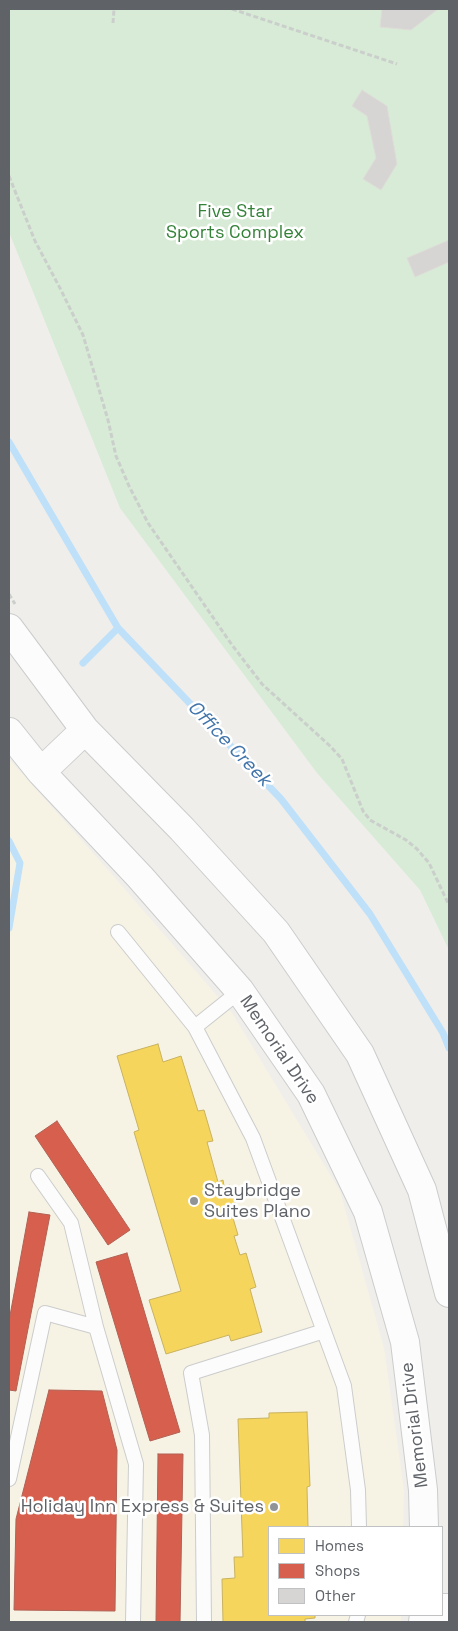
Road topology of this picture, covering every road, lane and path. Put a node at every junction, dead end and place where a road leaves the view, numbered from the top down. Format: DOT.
graph roads {
  1 [pos="114,9"];
  2 [pos="232,9"];
  3 [pos="113,24"];
  4 [pos="397,64"];
  5 [pos="9,176"];
  6 [pos="9,628"];
  7 [pos="85,730"];
  8 [pos="9,732"];
  9 [pos="41,772"];
  10 [pos="449,905"];
  11 [pos="118,932"];
  12 [pos="240,991"];
  13 [pos="195,1027"];
  14 [pos="38,1176"];
  15 [pos="449,1293"];
  16 [pos="96,1327"];
  17 [pos="324,1331"];
  18 [pos="9,1479"];
  19 [pos="358,1526"];
  20 [pos="424,1526"];
  21 [pos="133,1622"];
  22 [pos="204,1622"];
  1 -- 3 [label="path"];
  2 -- 4 [label="path"];
  5 -- 10 [label="path"];
  6 -- 7 [label="street"];
  7 -- 9 [label="street"];
  7 -- 15 [label="street"];
  8 -- 9 [label="street, Memorial Drive"];
  9 -- 12 [label="street, Memorial Drive"];
  11 -- 13 [label="lane"];
  12 -- 13 [label="lane"];
  12 -- 20 [label="street, Memorial Drive"];
  13 -- 17 [label="lane"];
  14 -- 16 [label="lane"];
  16 -- 18 [label="lane"];
  16 -- 21 [label="lane"];
  17 -- 19 [label="lane"];
  17 -- 22 [label="lane"];
}
